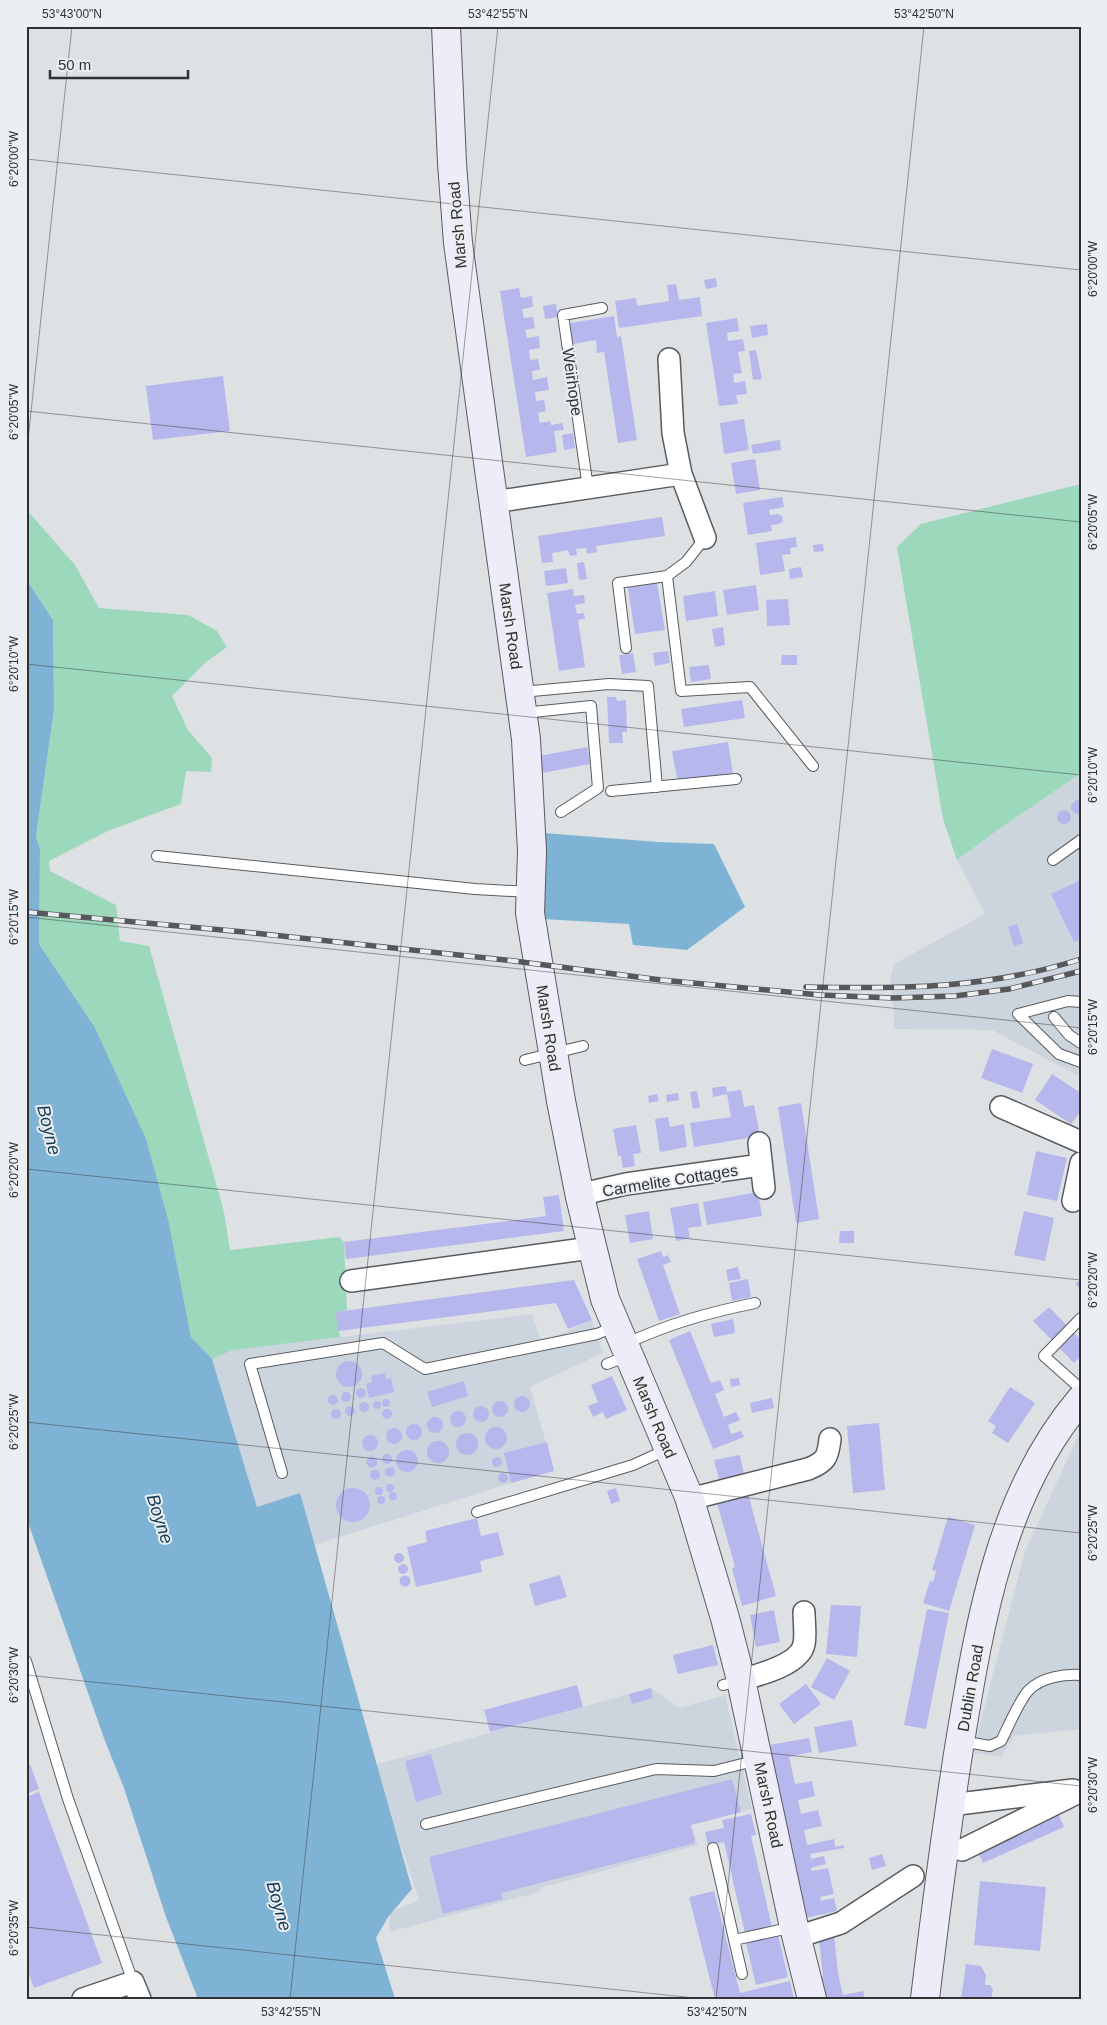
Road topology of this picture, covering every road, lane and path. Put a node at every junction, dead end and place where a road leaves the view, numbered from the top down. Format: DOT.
graph roads {
  1 [pos="446,26"];
  2 [pos="602,308"];
  3 [pos="669,359"];
  4 [pos="681,474"];
  5 [pos="588,488"];
  6 [pos="493,502"];
  7 [pos="705,538"];
  8 [pos="666,576"];
  9 [pos="626,648"];
  10 [pos="521,703"];
  11 [pos="813,766"];
  12 [pos="736,779"];
  13 [pos="657,787"];
  14 [pos="611,791"];
  15 [pos="561,812"];
  16 [pos="1081,840"];
  17 [pos="157,856"];
  18 [pos="1054,860"];
  19 [pos="531,892"];
  20 [pos="1081,1002"];
  21 [pos="1054,1017"];
  22 [pos="1081,1043"];
  23 [pos="584,1046"];
  24 [pos="553,1053"];
  25 [pos="526,1060"];
  26 [pos="1081,1062"];
  27 [pos="1001,1107"];
  28 [pos="1081,1142"];
  29 [pos="759,1143"];
  30 [pos="761,1165"];
  31 [pos="1080,1169"];
  32 [pos="764,1188"];
  33 [pos="580,1197"];
  34 [pos="1073,1201"];
  35 [pos="591,1248"];
  36 [pos="351,1281"];
  37 [pos="755,1303"];
  38 [pos="1081,1318"];
  39 [pos="619,1347"];
  40 [pos="1081,1389"];
  41 [pos="1081,1399"];
  42 [pos="830,1439"];
  43 [pos="669,1449"];
  44 [pos="282,1473"];
  45 [pos="690,1499"];
  46 [pos="477,1512"];
  47 [pos="804,1612"];
  48 [pos="26,1661"];
  49 [pos="1081,1674"];
  50 [pos="732,1683"];
  51 [pos="960,1741"];
  52 [pos="759,1760"];
  53 [pos="1081,1790"];
  54 [pos="950,1805"];
  55 [pos="426,1824"];
  56 [pos="713,1848"];
  57 [pos="962,1850"];
  58 [pos="913,1876"];
  59 [pos="796,1932"];
  60 [pos="734,1940"];
  61 [pos="742,1974"];
  62 [pos="137,1991"];
  63 [pos="83,1999"];
  64 [pos="812,1999"];
  65 [pos="925,1999"];
  1 -- 6 [label="main road, Marsh Road"];
  2 -- 5 [label="lane, Weirhope"];
  3 -- 4 [label="street"];
  4 -- 5 [label="street"];
  4 -- 7 [label="street"];
  5 -- 6 [label="street"];
  6 -- 10 [label="main road, Marsh Road"];
  7 -- 8 [label="lane"];
  8 -- 9 [label="lane"];
  8 -- 11 [label="lane"];
  10 -- 13 [label="lane"];
  10 -- 15 [label="lane"];
  10 -- 19 [label="main road, Marsh Road"];
  12 -- 13 [label="lane"];
  13 -- 14 [label="lane"];
  16 -- 18 [label="lane"];
  17 -- 19 [label="lane"];
  19 -- 24 [label="main road, Marsh Road"];
  20 -- 26 [label="lane"];
  21 -- 22 [label="lane"];
  23 -- 24 [label="lane"];
  24 -- 25 [label="lane"];
  24 -- 33 [label="main road, Marsh Road"];
  27 -- 28 [label="street"];
  29 -- 30 [label="street"];
  30 -- 32 [label="street"];
  30 -- 33 [label="street, Carmelite Cottages"];
  31 -- 34 [label="street"];
  33 -- 35 [label="main road, Marsh Road"];
  35 -- 36 [label="street"];
  35 -- 39 [label="main road, Marsh Road"];
  37 -- 39 [label="lane"];
  38 -- 40 [label="lane"];
  39 -- 43 [label="main road, Marsh Road"];
  39 -- 44 [label="lane"];
  41 -- 51 [label="main road, Dublin Road"];
  42 -- 45 [label="street"];
  43 -- 45 [label="main road, Marsh Road"];
  43 -- 46 [label="lane"];
  45 -- 50 [label="main road, Marsh Road"];
  47 -- 50 [label="street"];
  48 -- 62 [label="lane"];
  49 -- 51 [label="lane"];
  50 -- 52 [label="main road, Marsh Road"];
  51 -- 54 [label="main road, Dublin Road"];
  52 -- 55 [label="lane"];
  52 -- 59 [label="main road, Marsh Road"];
  53 -- 54 [label="street"];
  53 -- 57 [label="street"];
  54 -- 65 [label="main road, Dublin Road"];
  56 -- 60 [label="lane"];
  58 -- 59 [label="street"];
  59 -- 60 [label="lane"];
  59 -- 64 [label="main road, Marsh Road"];
  60 -- 61 [label="lane"];
  62 -- 63 [label="street"];
}
